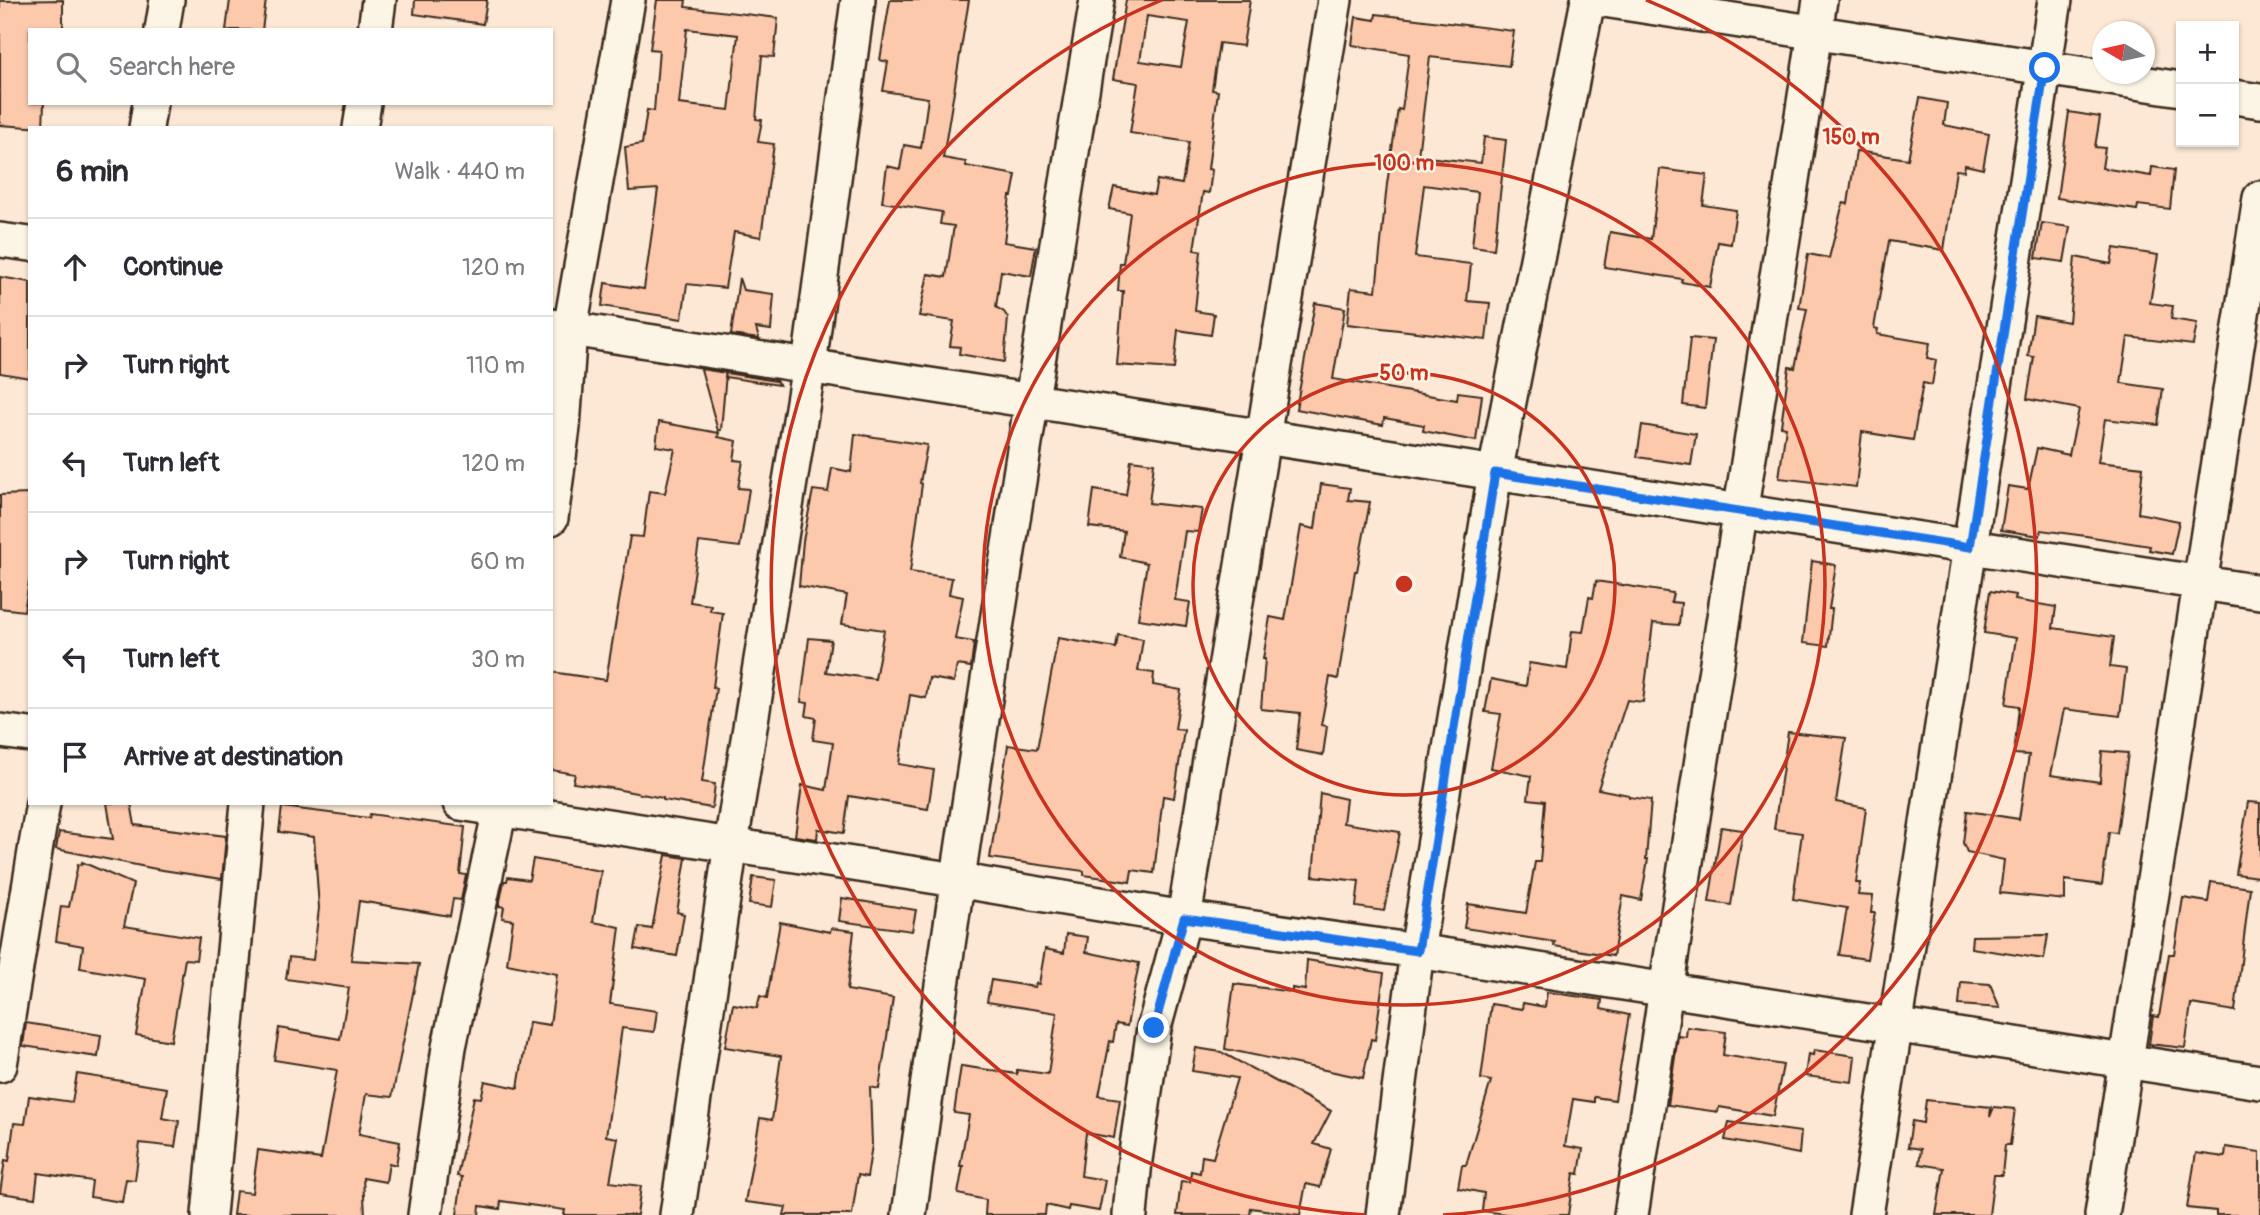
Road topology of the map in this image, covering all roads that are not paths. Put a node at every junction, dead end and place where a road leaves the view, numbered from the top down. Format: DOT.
graph roads {
  1 [pos="167,0"];
  2 [pos="379,0"];
  3 [pos="628,0"];
  4 [pos="858,0"];
  5 [pos="1097,0"];
  6 [pos="1335,0"];
  7 [pos="1588,0"];
  8 [pos="1604,0"];
  9 [pos="1820,0"];
  10 [pos="2055,0"];
  11 [pos="162,28"];
  12 [pos="375,28"];
  13 [pos="1815,33"];
  14 [pos="2045,68"];
  15 [pos="2176,88"];
  16 [pos="2239,98"];
  17 [pos="2260,101"];
  18 [pos="150,105"];
  19 [pos="364,105"];
  20 [pos="146,126"];
  21 [pos="360,126"];
  22 [pos="2260,198"];
  23 [pos="0,240"];
  24 [pos="28,244"];
  25 [pos="561,327"];
  26 [pos="809,365"];
  27 [pos="1031,400"];
  28 [pos="1265,437"];
  29 [pos="1495,473"];
  30 [pos="553,504"];
  31 [pos="1741,511"];
  32 [pos="1970,547"];
  33 [pos="2199,582"];
  34 [pos="2260,592"];
  35 [pos="0,731"];
  36 [pos="28,735"];
  37 [pos="43,805"];
  38 [pos="248,805"];
  39 [pos="480,805"];
  40 [pos="511,808"];
  41 [pos="730,844"];
  42 [pos="956,880"];
  43 [pos="1184,918"];
  44 [pos="1418,951"];
  45 [pos="1666,990"];
  46 [pos="1895,1025"];
  47 [pos="2126,1061"];
  48 [pos="0,1065"];
  49 [pos="2260,1082"];
  50 [pos="208,1215"];
  51 [pos="425,1215"];
  52 [pos="677,1215"];
  53 [pos="909,1215"];
  54 [pos="1130,1215"];
  55 [pos="1383,1215"];
  56 [pos="1631,1215"];
  57 [pos="1866,1215"];
  58 [pos="2102,1215"];
  1 -- 11 [label="street"];
  2 -- 12 [label="street"];
  3 -- 25 [label="street"];
  4 -- 26 [label="street"];
  5 -- 27 [label="street"];
  6 -- 28 [label="street"];
  7 -- 29 [label="street"];
  8 -- 13 [label="street"];
  9 -- 13 [label="street"];
  10 -- 14 [label="street"];
  13 -- 14 [label="street"];
  13 -- 31 [label="street"];
  14 -- 15 [label="street"];
  14 -- 32 [label="street"];
  16 -- 17 [label="street"];
  18 -- 20 [label="street"];
  19 -- 21 [label="street"];
  22 -- 33 [label="street"];
  23 -- 24 [label="street"];
  25 -- 26 [label="street"];
  25 -- 30 [label="street"];
  26 -- 27 [label="street"];
  26 -- 41 [label="street"];
  27 -- 28 [label="street"];
  27 -- 42 [label="street"];
  28 -- 29 [label="street"];
  28 -- 43 [label="street"];
  29 -- 31 [label="street"];
  29 -- 44 [label="street"];
  31 -- 32 [label="street"];
  31 -- 45 [label="street"];
  32 -- 33 [label="street"];
  32 -- 46 [label="street"];
  33 -- 34 [label="street"];
  33 -- 47 [label="street"];
  35 -- 36 [label="street"];
  37 -- 48 [label="street"];
  38 -- 50 [label="street"];
  39 -- 40 [label="street"];
  40 -- 41 [label="street"];
  40 -- 51 [label="street"];
  41 -- 42 [label="street"];
  41 -- 52 [label="street"];
  42 -- 43 [label="street"];
  42 -- 53 [label="street"];
  43 -- 44 [label="street"];
  43 -- 54 [label="street"];
  44 -- 45 [label="street"];
  44 -- 55 [label="street"];
  45 -- 46 [label="street"];
  45 -- 56 [label="street"];
  46 -- 47 [label="street"];
  46 -- 57 [label="street"];
  47 -- 49 [label="street"];
  47 -- 58 [label="street"];
}
